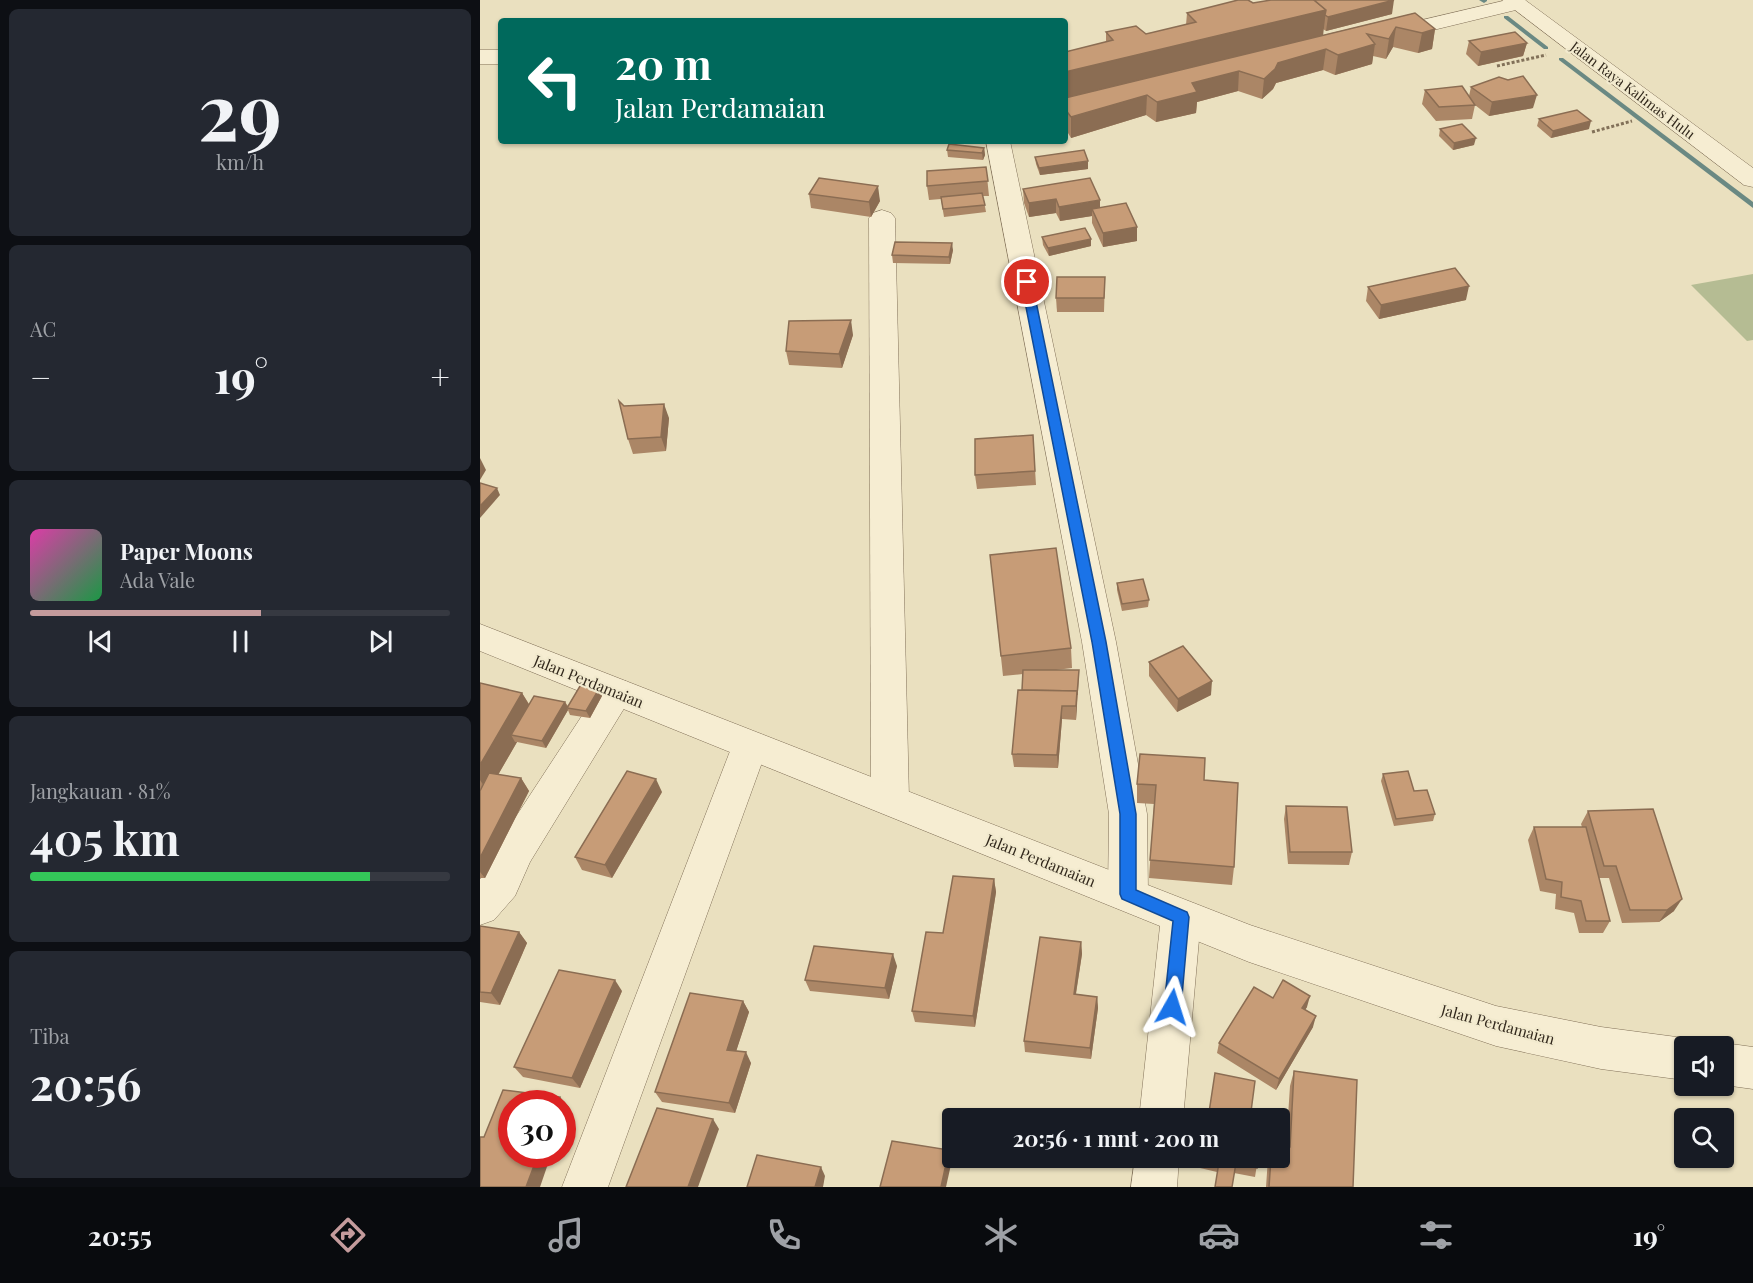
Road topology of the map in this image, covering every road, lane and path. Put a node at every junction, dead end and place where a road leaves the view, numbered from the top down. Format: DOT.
graph roads {
  1 [pos="1515,2"];
  2 [pos="1366,40"];
  3 [pos="1576,48"];
  4 [pos="480,57"];
  5 [pos="498,57"];
  6 [pos="1497,66"];
  7 [pos="1633,121"];
  8 [pos="1592,132"];
  9 [pos="1000,144"];
  10 [pos="1753,180"];
  11 [pos="882,218"];
  12 [pos="480,637"];
  13 [pos="616,692"];
  14 [pos="750,746"];
  15 [pos="890,799"];
  16 [pos="1128,894"];
  17 [pos="480,907"];
  18 [pos="1181,917"];
  19 [pos="1674,1058"];
  20 [pos="1734,1065"];
  21 [pos="1753,1068"];
  22 [pos="1162,1108"];
  23 [pos="1156,1168"];
  24 [pos="585,1187"];
  25 [pos="1154,1187"];
  1 -- 2 [label="street"];
  1 -- 3 [label="street, Jalan Raya Kalimas Hulu"];
  3 -- 6 [label="path"];
  3 -- 10 [label="street, Jalan Raya Kalimas Hulu"];
  4 -- 5 [label="street"];
  7 -- 8 [label="path"];
  9 -- 16 [label="street"];
  11 -- 15 [label="street"];
  12 -- 13 [label="street, Jalan Perdamaian"];
  13 -- 14 [label="street, Jalan Perdamaian"];
  13 -- 17 [label="street"];
  14 -- 15 [label="street, Jalan Perdamaian"];
  14 -- 24 [label="street"];
  15 -- 16 [label="street, Jalan Perdamaian"];
  16 -- 18 [label="street, Jalan Perdamaian"];
  18 -- 19 [label="street, Jalan Perdamaian"];
  18 -- 22 [label="street"];
  20 -- 21 [label="street"];
  23 -- 25 [label="street"];
}
